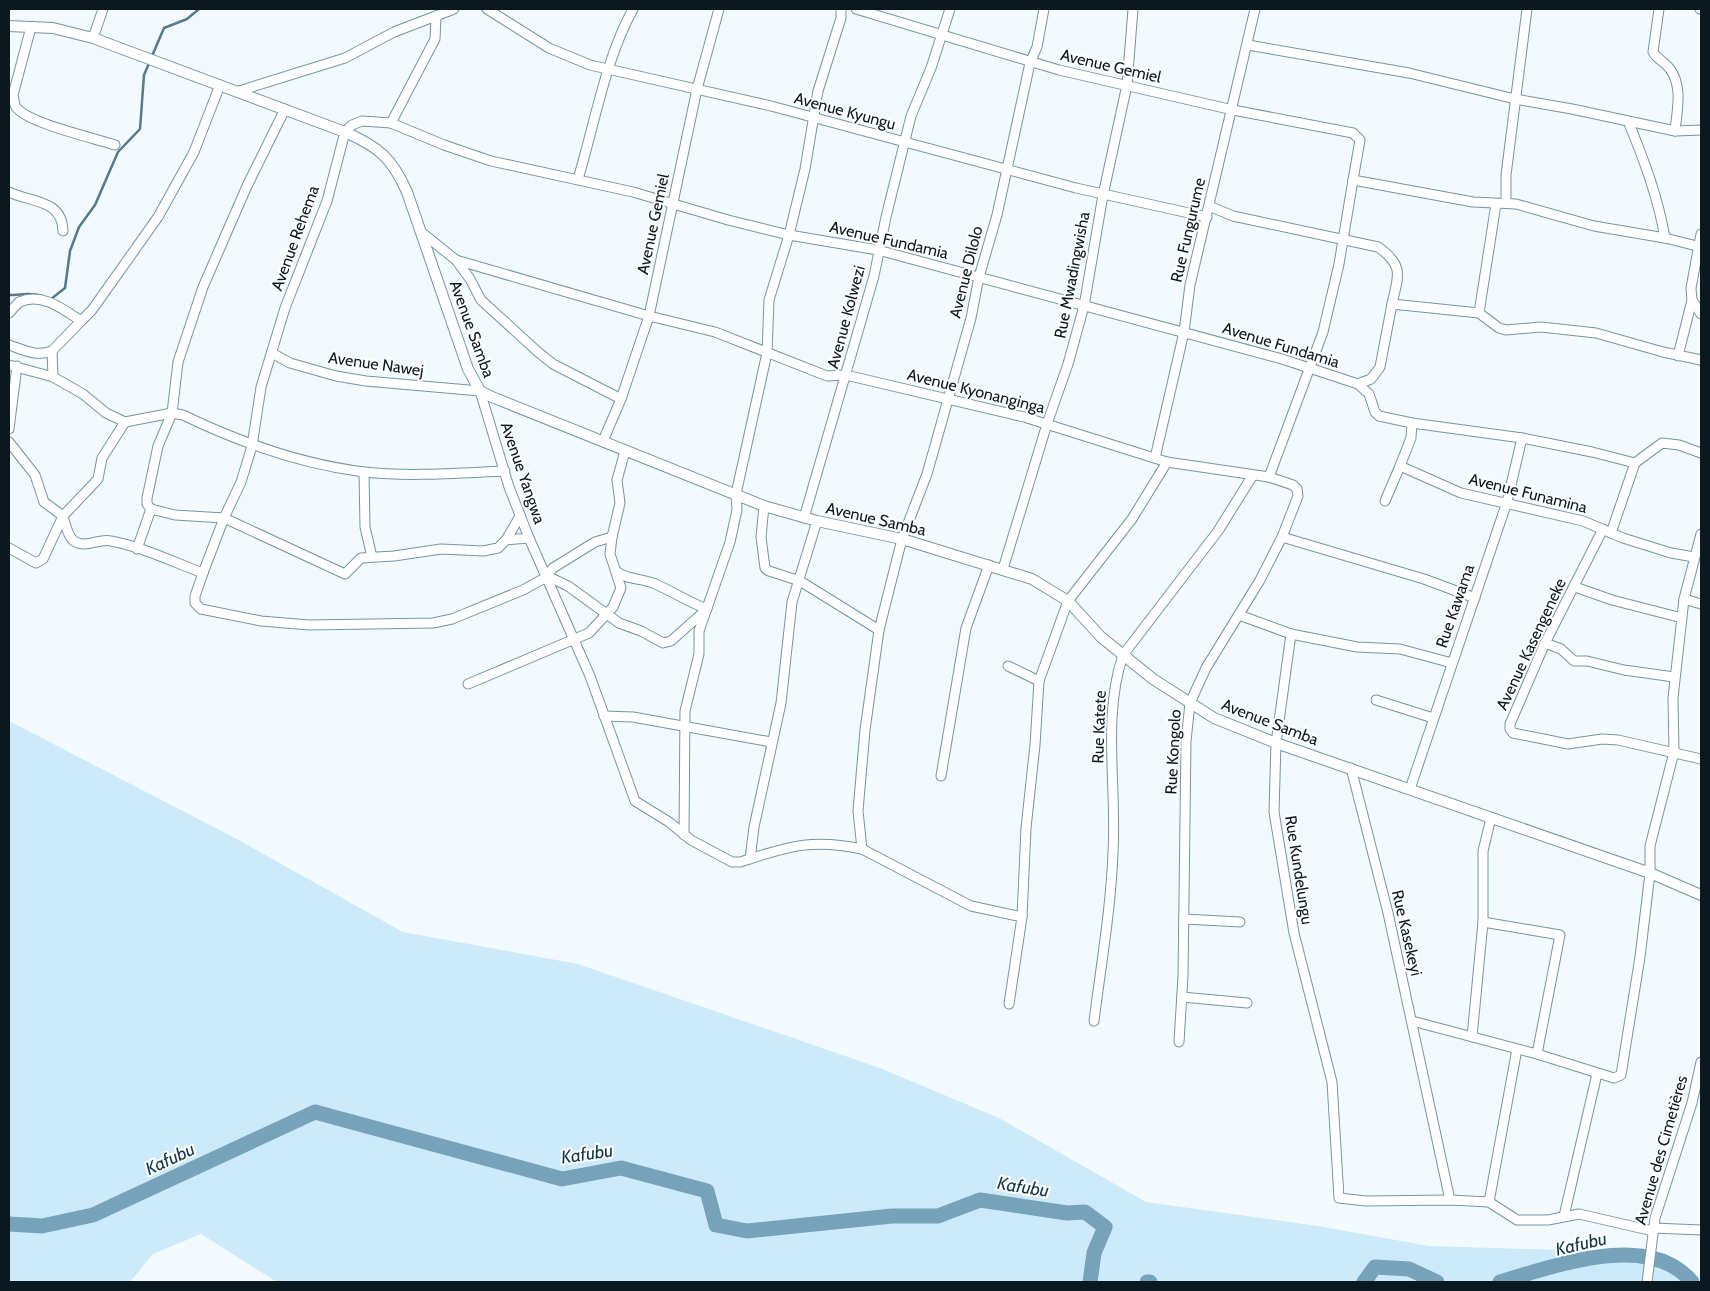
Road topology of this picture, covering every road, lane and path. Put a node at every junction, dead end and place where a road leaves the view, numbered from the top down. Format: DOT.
graph roads {
  1 [pos="103,9"];
  2 [pos="454,9"];
  3 [pos="487,9"];
  4 [pos="634,9"];
  5 [pos="719,9"];
  6 [pos="841,9"];
  7 [pos="856,9"];
  8 [pos="950,9"];
  9 [pos="1044,9"];
  10 [pos="1133,9"];
  11 [pos="1255,9"];
  12 [pos="1527,9"];
  13 [pos="1659,9"];
  14 [pos="436,17"];
  15 [pos="9,26"];
  16 [pos="31,27"];
  17 [pos="942,34"];
  18 [pos="93,38"];
  19 [pos="1248,45"];
  20 [pos="1030,63"];
  21 [pos="609,70"];
  22 [pos="220,85"];
  23 [pos="1127,85"];
  24 [pos="697,89"];
  25 [pos="239,91"];
  26 [pos="1515,99"];
  27 [pos="284,109"];
  28 [pos="1233,110"];
  29 [pos="812,118"];
  30 [pos="1628,121"];
  31 [pos="391,122"];
  32 [pos="1701,130"];
  33 [pos="1675,131"];
  34 [pos="345,132"];
  35 [pos="906,142"];
  36 [pos="115,144"];
  37 [pos="1006,170"];
  38 [pos="578,179"];
  39 [pos="1353,180"];
  40 [pos="9,192"];
  41 [pos="1103,195"];
  42 [pos="1506,203"];
  43 [pos="1496,204"];
  44 [pos="674,205"];
  45 [pos="1209,206"];
  46 [pos="1207,217"];
  47 [pos="63,231"];
  48 [pos="420,231"];
  49 [pos="1701,234"];
  50 [pos="789,235"];
  51 [pos="1666,238"];
  52 [pos="1341,239"];
  53 [pos="1699,247"];
  54 [pos="878,250"];
  55 [pos="456,260"];
  56 [pos="979,277"];
  57 [pos="1692,300"];
  58 [pos="1392,304"];
  59 [pos="1084,306"];
  60 [pos="9,313"];
  61 [pos="1479,313"];
  62 [pos="1701,314"];
  63 [pos="649,316"];
  64 [pos="81,321"];
  65 [pos="1184,332"];
  66 [pos="9,345"];
  67 [pos="52,351"];
  68 [pos="768,352"];
  69 [pos="272,353"];
  70 [pos="1678,356"];
  71 [pos="1701,360"];
  72 [pos="13,366"];
  73 [pos="1310,368"];
  74 [pos="846,375"];
  75 [pos="53,376"];
  76 [pos="1358,384"];
  77 [pos="480,390"];
  78 [pos="622,399"];
  79 [pos="948,400"];
  80 [pos="172,413"];
  81 [pos="125,422"];
  82 [pos="1412,423"];
  83 [pos="1047,424"];
  84 [pos="9,429"];
  85 [pos="1526,438"];
  86 [pos="602,441"];
  87 [pos="9,442"];
  88 [pos="252,446"];
  89 [pos="625,451"];
  90 [pos="1701,454"];
  91 [pos="1155,458"];
  92 [pos="1167,462"];
  93 [pos="1635,463"];
  94 [pos="1400,466"];
  95 [pos="505,471"];
  96 [pos="364,472"];
  97 [pos="1252,475"];
  98 [pos="1269,477"];
  99 [pos="1297,489"];
  100 [pos="736,494"];
  101 [pos="1385,501"];
  102 [pos="1507,502"];
  103 [pos="764,506"];
  104 [pos="151,509"];
  105 [pos="63,516"];
  106 [pos="520,516"];
  107 [pos="224,518"];
  108 [pos="804,518"];
  109 [pos="817,521"];
  110 [pos="1607,531"];
  111 [pos="1701,534"];
  112 [pos="612,537"];
  113 [pos="1282,537"];
  114 [pos="529,538"];
  115 [pos="902,539"];
  116 [pos="506,540"];
  117 [pos="9,548"];
  118 [pos="137,549"];
  119 [pos="372,556"];
  120 [pos="1694,557"];
  121 [pos="989,565"];
  122 [pos="1003,569"];
  123 [pos="616,572"];
  124 [pos="203,573"];
  125 [pos="547,576"];
  126 [pos="800,581"];
  127 [pos="1575,587"];
  128 [pos="1475,598"];
  129 [pos="1684,599"];
  130 [pos="1068,601"];
  131 [pos="1701,604"];
  132 [pos="707,609"];
  133 [pos="607,615"];
  134 [pos="1239,615"];
  135 [pos="1682,618"];
  136 [pos="878,630"];
  137 [pos="1291,634"];
  138 [pos="574,640"];
  139 [pos="1545,643"];
  140 [pos="1123,656"];
  141 [pos="1452,664"];
  142 [pos="1008,666"];
  143 [pos="1674,678"];
  144 [pos="1039,681"];
  145 [pos="468,684"];
  146 [pos="1376,700"];
  147 [pos="1190,703"];
  148 [pos="604,716"];
  149 [pos="1434,718"];
  150 [pos="685,728"];
  151 [pos="771,742"];
  152 [pos="1276,743"];
  153 [pos="1674,752"];
  154 [pos="1701,759"];
  155 [pos="1351,768"];
  156 [pos="940,776"];
  157 [pos="1410,789"];
  158 [pos="1491,818"];
  159 [pos="684,835"];
  160 [pos="862,849"];
  161 [pos="750,858"];
  162 [pos="1650,874"];
  163 [pos="1701,895"];
  164 [pos="1022,917"];
  165 [pos="1184,919"];
  166 [pos="1240,922"];
  167 [pos="1483,922"];
  168 [pos="1182,997"];
  169 [pos="1247,1003"];
  170 [pos="1009,1004"];
  171 [pos="1094,1021"];
  172 [pos="1412,1021"];
  173 [pos="1472,1037"];
  174 [pos="1179,1042"];
  175 [pos="1517,1049"];
  176 [pos="1537,1054"];
  177 [pos="1701,1062"];
  178 [pos="1597,1074"];
  179 [pos="1692,1103"];
  180 [pos="1701,1106"];
  181 [pos="1450,1200"];
  182 [pos="1489,1202"];
  183 [pos="1564,1216"];
  184 [pos="1653,1230"];
  185 [pos="1701,1230"];
  186 [pos="1647,1282"];
  1 -- 18 [label="street"];
  2 -- 14 [label="street"];
  3 -- 21 [label="street, Avenue Kyungu"];
  4 -- 21 [label="street"];
  5 -- 24 [label="street, Avenue Gemiel"];
  6 -- 29 [label="street"];
  7 -- 17 [label="street, Avenue Gemiel"];
  8 -- 17 [label="street, Avenue Kolwezi"];
  9 -- 20 [label="street, Avenue Dilolo"];
  10 -- 23 [label="street, Rue Mwadingwisha"];
  11 -- 19 [label="street, Rue Fungurume"];
  12 -- 26 [label="street"];
  13 -- 33 [label="street"];
  14 -- 25 [label="street"];
  14 -- 31 [label="street"];
  15 -- 16 [label="street, Avenue Samba"];
  16 -- 18 [label="street, Avenue Samba"];
  16 -- 36 [label="street"];
  17 -- 20 [label="street, Avenue Gemiel"];
  17 -- 35 [label="street, Avenue Kolwezi"];
  18 -- 22 [label="street, Avenue Samba"];
  19 -- 26 [label="street"];
  19 -- 28 [label="street, Rue Fungurume"];
  20 -- 23 [label="street, Avenue Gemiel"];
  20 -- 37 [label="street, Avenue Dilolo"];
  21 -- 24 [label="street, Avenue Kyungu"];
  21 -- 38 [label="street"];
  22 -- 25 [label="street, Avenue Samba"];
  22 -- 64 [label="street"];
  23 -- 28 [label="street, Avenue Gemiel"];
  23 -- 41 [label="street, Rue Mwadingwisha"];
  24 -- 29 [label="street, Avenue Kyungu"];
  24 -- 44 [label="street, Avenue Gemiel"];
  25 -- 27 [label="street, Avenue Samba"];
  26 -- 30 [label="street"];
  26 -- 42 [label="street"];
  27 -- 34 [label="street, Avenue Samba"];
  27 -- 80 [label="street"];
  28 -- 39 [label="street, Avenue Gemiel"];
  28 -- 45 [label="street, Rue Fungurume"];
  29 -- 35 [label="street, Avenue Kyungu"];
  29 -- 50 [label="street"];
  30 -- 33 [label="street"];
  30 -- 51 [label="street"];
  31 -- 34 [label="street, Avenue Fundamia"];
  31 -- 38 [label="street, Avenue Fundamia"];
  32 -- 33 [label="street"];
  34 -- 48 [label="street, Avenue Samba"];
  34 -- 69 [label="street, Avenue Rehema"];
  35 -- 37 [label="street, Avenue Kyungu"];
  35 -- 54 [label="street, Avenue Kolwezi"];
  37 -- 41 [label="street, Avenue Kyungu"];
  37 -- 56 [label="street, Avenue Dilolo"];
  38 -- 44 [label="street, Avenue Fundamia"];
  39 -- 43 [label="street"];
  39 -- 52 [label="street"];
  40 -- 47 [label="street"];
  41 -- 46 [label="street, Avenue Kyungu"];
  41 -- 59 [label="street, Rue Mwadingwisha"];
  42 -- 43 [label="street"];
  42 -- 51 [label="street"];
  43 -- 61 [label="street"];
  44 -- 50 [label="street, Avenue Fundamia"];
  44 -- 63 [label="street, Avenue Gemiel"];
  45 -- 46 [label="street, Rue Fungurume"];
  45 -- 52 [label="street"];
  46 -- 65 [label="street, Rue Fungurume"];
  48 -- 55 [label="street"];
  48 -- 77 [label="street, Avenue Samba"];
  49 -- 53 [label="street"];
  50 -- 54 [label="street, Avenue Fundamia"];
  50 -- 68 [label="street"];
  51 -- 53 [label="street"];
  52 -- 58 [label="street"];
  52 -- 73 [label="street"];
  53 -- 57 [label="street"];
  54 -- 56 [label="street, Avenue Fundamia"];
  54 -- 74 [label="street, Avenue Kolwezi"];
  55 -- 63 [label="street, Avenue Kyonanginga"];
  55 -- 78 [label="street"];
  56 -- 59 [label="street, Avenue Fundamia"];
  56 -- 79 [label="street, Avenue Dilolo"];
  57 -- 62 [label="street"];
  57 -- 70 [label="street"];
  58 -- 61 [label="street"];
  58 -- 76 [label="street"];
  59 -- 65 [label="street, Avenue Fundamia"];
  59 -- 83 [label="street, Rue Mwadingwisha"];
  60 -- 64 [label="street"];
  61 -- 70 [label="street"];
  63 -- 68 [label="street, Avenue Kyonanginga"];
  63 -- 78 [label="street, Avenue Gemiel"];
  64 -- 67 [label="street"];
  65 -- 73 [label="street, Avenue Fundamia"];
  65 -- 91 [label="street, Rue Fungurume"];
  66 -- 67 [label="street"];
  67 -- 75 [label="street"];
  68 -- 74 [label="street, Avenue Kyonanginga"];
  68 -- 100 [label="street"];
  69 -- 77 [label="street, Avenue Nawej"];
  69 -- 88 [label="street, Avenue Rehema"];
  70 -- 71 [label="street"];
  72 -- 75 [label="street"];
  72 -- 84 [label="street"];
  73 -- 76 [label="street, Avenue Fundamia"];
  73 -- 98 [label="street"];
  74 -- 79 [label="street, Avenue Kyonanginga"];
  74 -- 108 [label="street, Avenue Kolwezi"];
  75 -- 81 [label="street"];
  76 -- 82 [label="street"];
  77 -- 86 [label="street, Avenue Samba"];
  77 -- 95 [label="street, Avenue Yangwa"];
  78 -- 86 [label="street, Avenue Gemiel"];
  79 -- 83 [label="street, Avenue Kyonanginga"];
  79 -- 115 [label="street, Avenue Dilolo"];
  80 -- 81 [label="street"];
  80 -- 88 [label="street"];
  80 -- 104 [label="street"];
  81 -- 105 [label="street"];
  82 -- 85 [label="street"];
  82 -- 94 [label="street"];
  83 -- 91 [label="street, Avenue Kyonanginga"];
  83 -- 122 [label="street, Rue Mwadingwisha"];
  85 -- 93 [label="street"];
  85 -- 102 [label="street, Rue Kawama"];
  86 -- 89 [label="street, Avenue Samba"];
  87 -- 105 [label="street"];
  88 -- 96 [label="street"];
  88 -- 107 [label="street, Avenue Rehema"];
  89 -- 100 [label="street, Avenue Samba"];
  89 -- 112 [label="street"];
  90 -- 93 [label="street"];
  91 -- 92 [label="street, Avenue Kyonanginga"];
  92 -- 97 [label="street, Avenue Kyonanginga"];
  92 -- 130 [label="street"];
  93 -- 110 [label="street, Avenue Kasengeneke"];
  94 -- 101 [label="street"];
  94 -- 102 [label="street, Avenue Funamina"];
  95 -- 96 [label="street"];
  95 -- 106 [label="street, Avenue Yangwa"];
  96 -- 119 [label="street"];
  97 -- 98 [label="street, Avenue Kyonanginga"];
  97 -- 140 [label="street, Rue Katete"];
  98 -- 99 [label="street, Avenue Kyonanginga"];
  99 -- 113 [label="street, Rue Kongolo"];
  100 -- 103 [label="street, Avenue Samba"];
  100 -- 132 [label="street"];
  102 -- 110 [label="street, Avenue Funamina"];
  102 -- 128 [label="street, Rue Kawama"];
  103 -- 108 [label="street, Avenue Samba"];
  103 -- 126 [label="street"];
  104 -- 107 [label="street"];
  104 -- 118 [label="street"];
  105 -- 117 [label="street"];
  105 -- 118 [label="street"];
  106 -- 114 [label="street, Avenue Yangwa"];
  106 -- 116 [label="street"];
  107 -- 119 [label="street, Avenue Yangwa"];
  107 -- 124 [label="street, Avenue Rehema"];
  108 -- 109 [label="street, Avenue Samba"];
  109 -- 115 [label="street, Avenue Samba"];
  109 -- 126 [label="street"];
  110 -- 120 [label="street, Avenue Funamina"];
  110 -- 127 [label="street, Avenue Kasengeneke"];
  111 -- 120 [label="street"];
  112 -- 123 [label="street"];
  112 -- 125 [label="street"];
  113 -- 128 [label="street"];
  113 -- 134 [label="street, Rue Kongolo"];
  114 -- 116 [label="street, Avenue Yangwa"];
  114 -- 125 [label="street"];
  115 -- 121 [label="street, Avenue Samba"];
  115 -- 136 [label="street, Avenue Dilolo"];
  116 -- 119 [label="street, Avenue Yangwa"];
  118 -- 124 [label="street"];
  120 -- 129 [label="street"];
  121 -- 122 [label="street, Avenue Samba"];
  121 -- 156 [label="street"];
  122 -- 130 [label="street, Avenue Samba"];
  123 -- 132 [label="street"];
  123 -- 133 [label="street"];
  124 -- 125 [label="street, Avenue Rehema"];
  125 -- 133 [label="street"];
  125 -- 138 [label="street"];
  126 -- 136 [label="street"];
  126 -- 151 [label="street"];
  127 -- 135 [label="street"];
  127 -- 139 [label="street, Avenue Kasengeneke"];
  128 -- 141 [label="street, Rue Kawama"];
  129 -- 131 [label="street"];
  129 -- 135 [label="street"];
  130 -- 140 [label="street, Avenue Samba"];
  130 -- 144 [label="street"];
  132 -- 133 [label="street"];
  132 -- 150 [label="street"];
  133 -- 138 [label="street"];
  134 -- 137 [label="street"];
  134 -- 147 [label="street, Rue Kongolo"];
  135 -- 143 [label="street"];
  136 -- 160 [label="street, Avenue Dilolo"];
  137 -- 141 [label="street"];
  137 -- 152 [label="street, Rue Kundelungu"];
  138 -- 145 [label="street"];
  138 -- 148 [label="street"];
  139 -- 143 [label="street"];
  139 -- 153 [label="street, Avenue Kasengeneke"];
  140 -- 147 [label="street, Avenue Samba"];
  140 -- 171 [label="street, Rue Katete"];
  141 -- 149 [label="street, Rue Kawama"];
  142 -- 144 [label="street"];
  143 -- 153 [label="street"];
  144 -- 164 [label="street"];
  146 -- 149 [label="street"];
  147 -- 152 [label="street, Avenue Samba"];
  147 -- 165 [label="street, Rue Kongolo"];
  148 -- 150 [label="street"];
  148 -- 159 [label="street"];
  149 -- 157 [label="street, Rue Kawama"];
  150 -- 151 [label="street"];
  150 -- 159 [label="street"];
  151 -- 161 [label="street"];
  152 -- 155 [label="street, Avenue Samba"];
  152 -- 181 [label="street, Rue Kundelungu"];
  153 -- 154 [label="street, Avenue Kasengeneke"];
  153 -- 162 [label="street"];
  155 -- 157 [label="street, Avenue Samba"];
  155 -- 172 [label="street, Rue Kasekeyi"];
  157 -- 158 [label="street, Avenue Samba"];
  158 -- 162 [label="street, Avenue Samba"];
  158 -- 167 [label="street"];
  159 -- 161 [label="street"];
  160 -- 161 [label="street"];
  160 -- 164 [label="street"];
  162 -- 163 [label="street, Avenue Samba"];
  162 -- 178 [label="street"];
  164 -- 170 [label="street"];
  165 -- 166 [label="street"];
  165 -- 168 [label="street, Rue Kongolo"];
  167 -- 173 [label="street"];
  167 -- 176 [label="street"];
  168 -- 169 [label="street"];
  168 -- 174 [label="street, Rue Kongolo"];
  172 -- 173 [label="street"];
  172 -- 181 [label="street, Rue Kasekeyi"];
  173 -- 175 [label="street"];
  175 -- 176 [label="street"];
  175 -- 182 [label="street"];
  176 -- 178 [label="street"];
  177 -- 179 [label="street, Avenue des Cimetières"];
  178 -- 183 [label="street"];
  179 -- 180 [label="street"];
  179 -- 184 [label="street, Avenue des Cimetières"];
  181 -- 182 [label="street"];
  182 -- 183 [label="street"];
  183 -- 184 [label="street"];
  184 -- 185 [label="street"];
  184 -- 186 [label="street, Avenue des Cimetières"];
}
